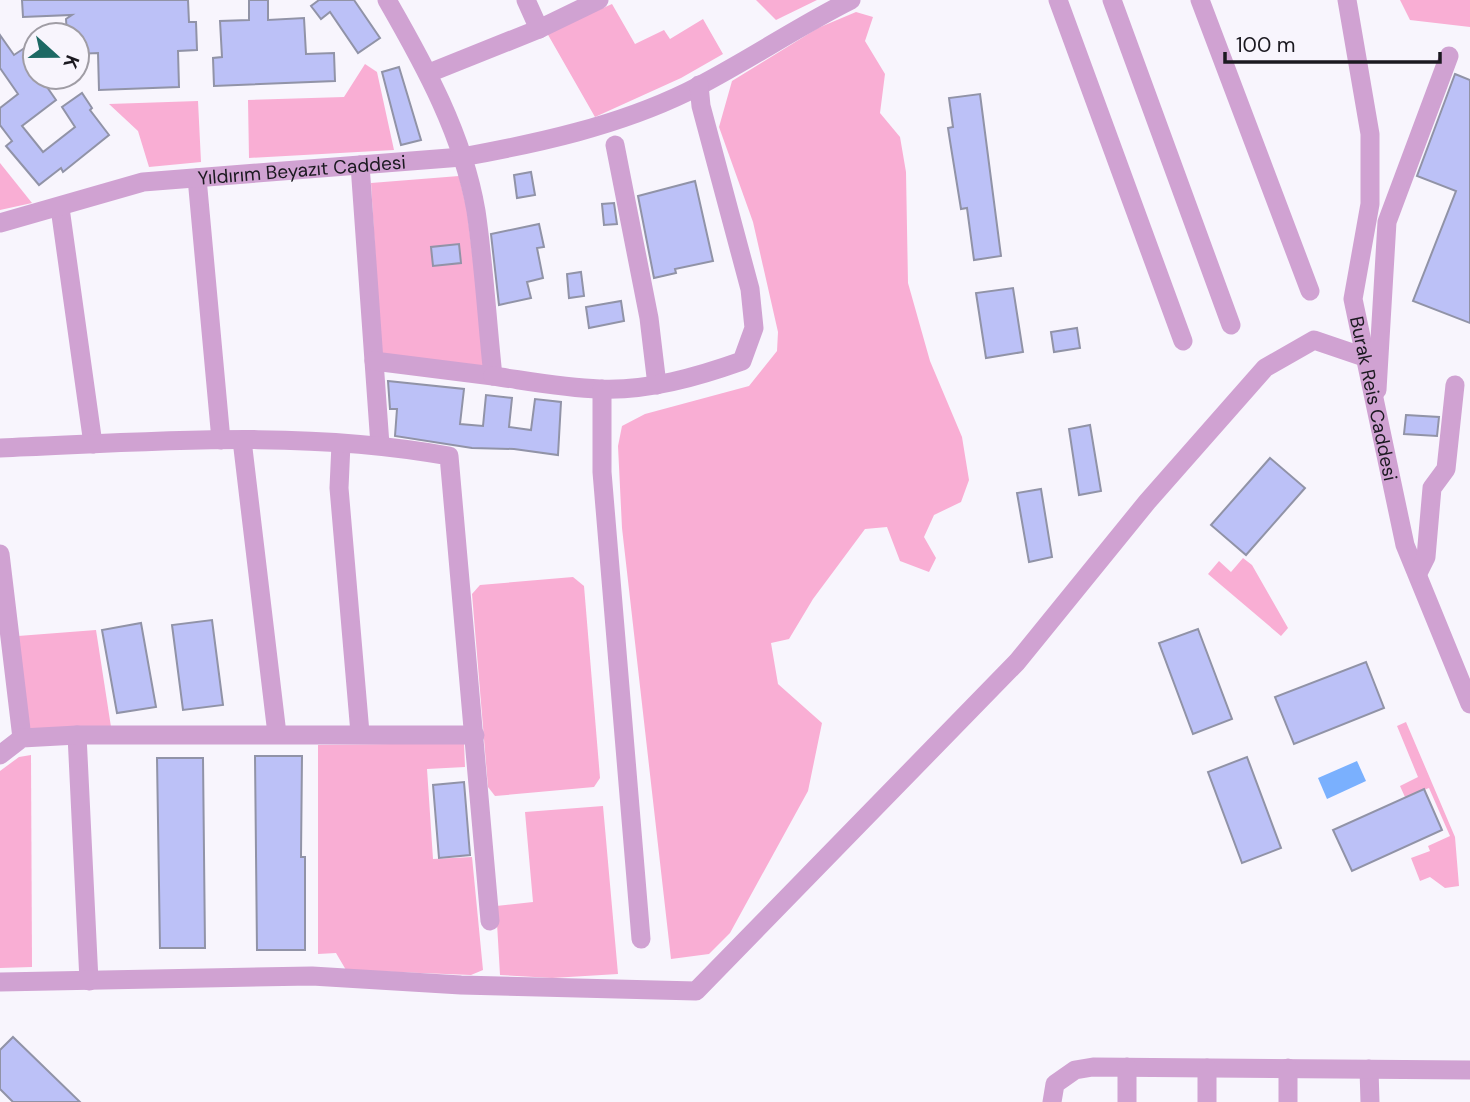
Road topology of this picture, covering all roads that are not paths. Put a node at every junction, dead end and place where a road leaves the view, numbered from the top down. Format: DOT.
graph roads {
  1 [pos="526,0"];
  2 [pos="599,0"];
  3 [pos="850,0"];
  4 [pos="1058,0"];
  5 [pos="1112,0"];
  6 [pos="1200,0"];
  7 [pos="1347,0"];
  8 [pos="390,1"];
  9 [pos="539,29"];
  10 [pos="1448,56"];
  11 [pos="429,73"];
  12 [pos="699,85"];
  13 [pos="615,145"];
  14 [pos="462,157"];
  15 [pos="360,165"];
  16 [pos="197,178"];
  17 [pos="60,208"];
  18 [pos="0,223"];
  19 [pos="1310,291"];
  20 [pos="1231,325"];
  21 [pos="1184,341"];
  22 [pos="1364,357"];
  23 [pos="374,361"];
  24 [pos="493,376"];
  25 [pos="657,385"];
  26 [pos="1455,385"];
  27 [pos="602,389"];
  28 [pos="1376,414"];
  29 [pos="221,440"];
  30 [pos="242,440"];
  31 [pos="93,444"];
  32 [pos="341,444"];
  33 [pos="380,445"];
  34 [pos="0,448"];
  35 [pos="0,554"];
  36 [pos="1418,573"];
  37 [pos="1470,704"];
  38 [pos="360,733"];
  39 [pos="277,734"];
  40 [pos="78,735"];
  41 [pos="475,735"];
  42 [pos="22,738"];
  43 [pos="0,755"];
  44 [pos="491,921"];
  45 [pos="641,939"];
  46 [pos="89,981"];
  47 [pos="0,982"];
  48 [pos="1127,1067"];
  49 [pos="1207,1068"];
  50 [pos="1288,1068"];
  51 [pos="1369,1069"];
  52 [pos="1470,1070"];
  53 [pos="1052,1102"];
  54 [pos="1126,1102"];
  55 [pos="1207,1102"];
  56 [pos="1288,1102"];
  57 [pos="1370,1102"];
  1 -- 9 [label="street"];
  2 -- 9 [label="street"];
  3 -- 12 [label="street, Yıldırım Beyazıt Caddesi"];
  4 -- 21 [label="street"];
  5 -- 20 [label="street"];
  6 -- 19 [label="street"];
  7 -- 22 [label="street, Burak Reis Caddesi"];
  8 -- 11 [label="street"];
  9 -- 11 [label="street"];
  10 -- 28 [label="street"];
  11 -- 14 [label="street"];
  12 -- 14 [label="street, Yıldırım Beyazıt Caddesi"];
  12 -- 25 [label="street"];
  13 -- 25 [label="street"];
  14 -- 15 [label="street, Yıldırım Beyazıt Caddesi"];
  14 -- 24 [label="street"];
  15 -- 16 [label="street, Yıldırım Beyazıt Caddesi"];
  15 -- 23 [label="street"];
  16 -- 17 [label="street, Yıldırım Beyazıt Caddesi"];
  16 -- 29 [label="street"];
  17 -- 18 [label="street, Yıldırım Beyazıt Caddesi"];
  17 -- 31 [label="street"];
  22 -- 28 [label="street, Burak Reis Caddesi"];
  22 -- 46 [label="street"];
  23 -- 24 [label="street"];
  23 -- 33 [label="street"];
  24 -- 27 [label="street"];
  25 -- 27 [label="street"];
  26 -- 36 [label="street"];
  27 -- 45 [label="street"];
  28 -- 36 [label="street, Burak Reis Caddesi"];
  29 -- 30 [label="street"];
  29 -- 31 [label="street"];
  30 -- 32 [label="street"];
  30 -- 39 [label="street"];
  31 -- 34 [label="street"];
  32 -- 33 [label="street"];
  32 -- 38 [label="street"];
  33 -- 41 [label="street"];
  35 -- 42 [label="street"];
  36 -- 37 [label="street, Burak Reis Caddesi"];
  38 -- 39 [label="street"];
  38 -- 41 [label="street"];
  39 -- 40 [label="street"];
  40 -- 42 [label="street"];
  40 -- 46 [label="street"];
  41 -- 44 [label="street"];
  42 -- 43 [label="street"];
  46 -- 47 [label="street"];
  48 -- 49 [label="street"];
  48 -- 53 [label="street"];
  48 -- 54 [label="street"];
  49 -- 50 [label="street"];
  49 -- 55 [label="street"];
  50 -- 51 [label="street"];
  50 -- 56 [label="street"];
  51 -- 52 [label="street"];
  51 -- 57 [label="street"];
}
